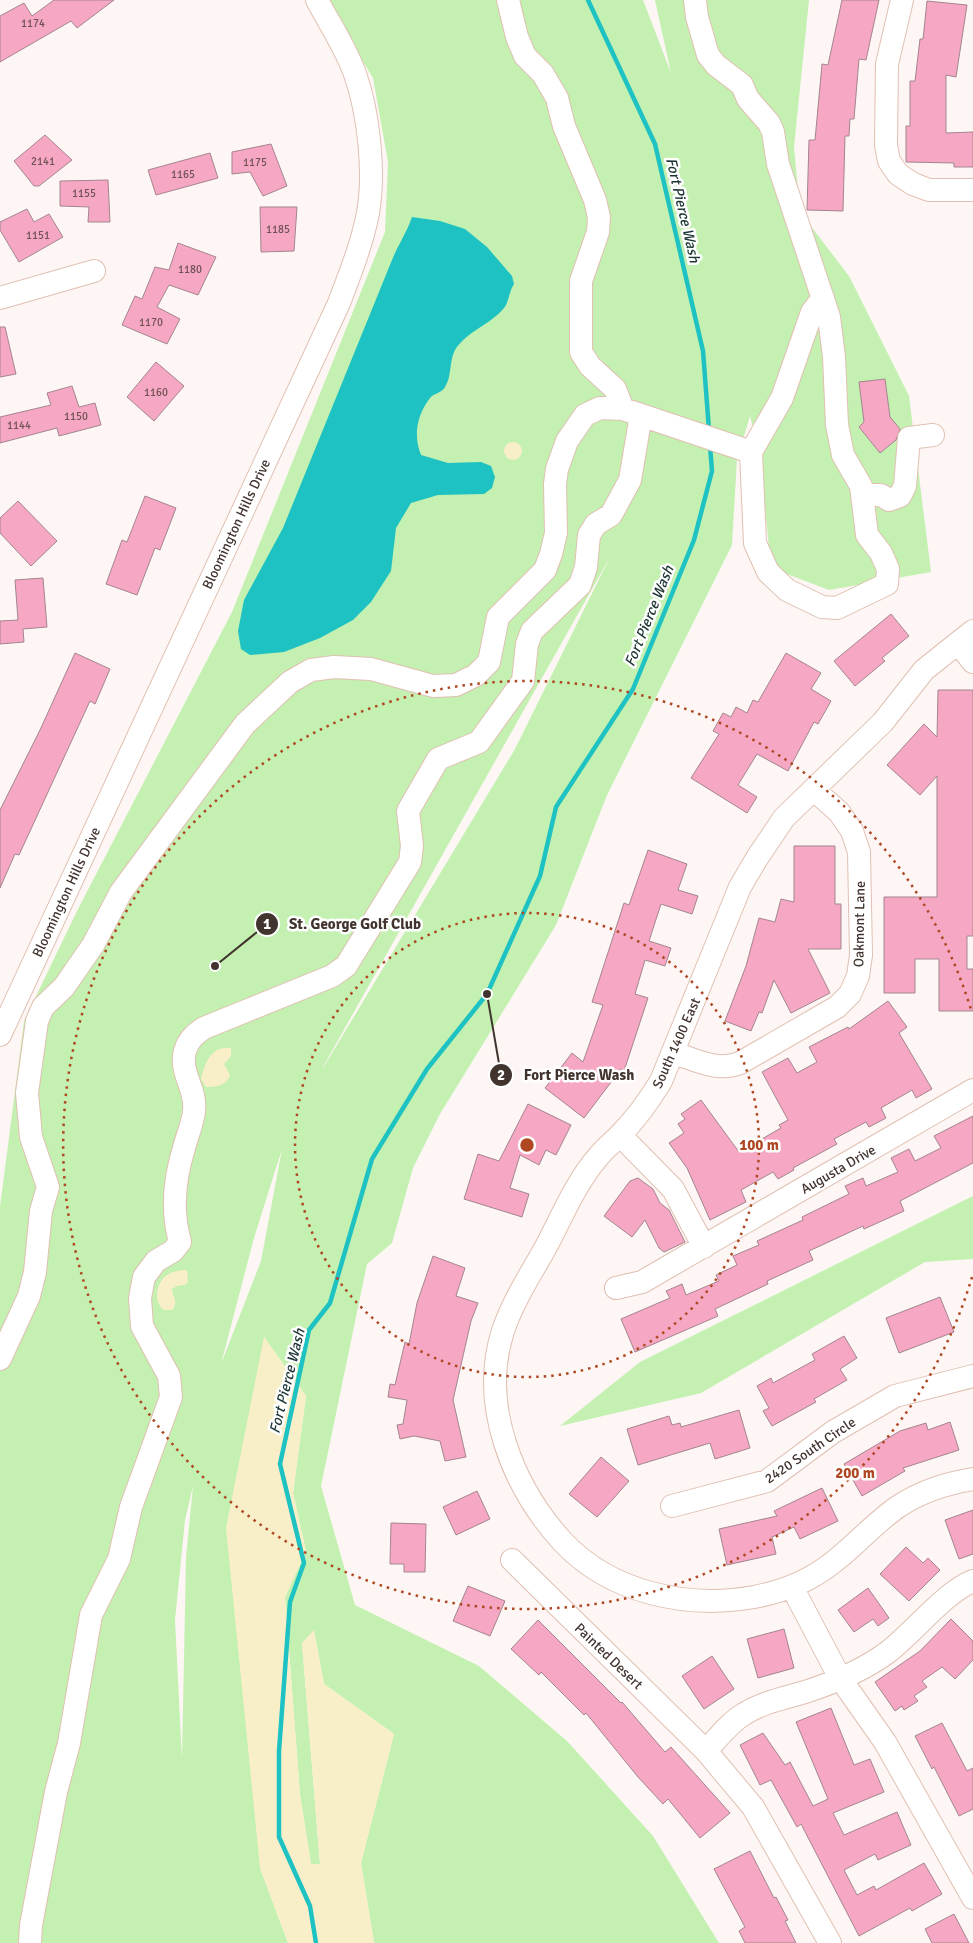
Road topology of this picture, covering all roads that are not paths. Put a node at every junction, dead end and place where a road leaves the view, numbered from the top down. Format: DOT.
graph roads {
  1 [pos="316,0"];
  2 [pos="508,0"];
  3 [pos="695,0"];
  4 [pos="902,0"];
  5 [pos="973,190"];
  6 [pos="94,271"];
  7 [pos="0,298"];
  8 [pos="823,298"];
  9 [pos="632,412"];
  10 [pos="933,435"];
  11 [pos="746,450"];
  12 [pos="862,495"];
  13 [pos="966,637"];
  14 [pos="973,662"];
  15 [pos="814,790"];
  16 [pos="0,1035"];
  17 [pos="674,1053"];
  18 [pos="973,1090"];
  19 [pos="620,1136"];
  20 [pos="704,1247"];
  21 [pos="616,1288"];
  22 [pos="0,1359"];
  23 [pos="973,1376"];
  24 [pos="973,1479"];
  25 [pos="672,1506"];
  26 [pos="512,1560"];
  27 [pos="973,1581"];
  28 [pos="792,1587"];
  29 [pos="840,1678"];
  30 [pos="706,1751"];
  31 [pos="973,1898"];
  32 [pos="30,1943"];
  33 [pos="830,1943"];
  1 -- 16 [label="street, Bloomington Hills Drive"];
  2 -- 9 [label="street"];
  3 -- 8 [label="street"];
  4 -- 5 [label="street"];
  6 -- 7 [label="street"];
  8 -- 11 [label="street"];
  8 -- 12 [label="street"];
  9 -- 11 [label="street"];
  9 -- 22 [label="street"];
  9 -- 32 [label="street"];
  10 -- 12 [label="street"];
  11 -- 12 [label="street"];
  13 -- 14 [label="street"];
  13 -- 15 [label="street, South 1400 East"];
  15 -- 17 [label="street, South 1400 East"];
  15 -- 17 [label="street, Oakmont Lane"];
  17 -- 19 [label="street, South 1400 East"];
  18 -- 20 [label="street, Augusta Drive"];
  19 -- 20 [label="street"];
  19 -- 28 [label="street, South 1400 East"];
  20 -- 21 [label="street, Augusta Drive"];
  23 -- 25 [label="street, 2420 South Circle"];
  24 -- 28 [label="street, South 1400 East"];
  26 -- 30 [label="street, Painted Desert"];
  27 -- 29 [label="street"];
  28 -- 29 [label="street"];
  29 -- 30 [label="street"];
  29 -- 31 [label="street"];
  30 -- 33 [label="street, Painted Desert"];
}
